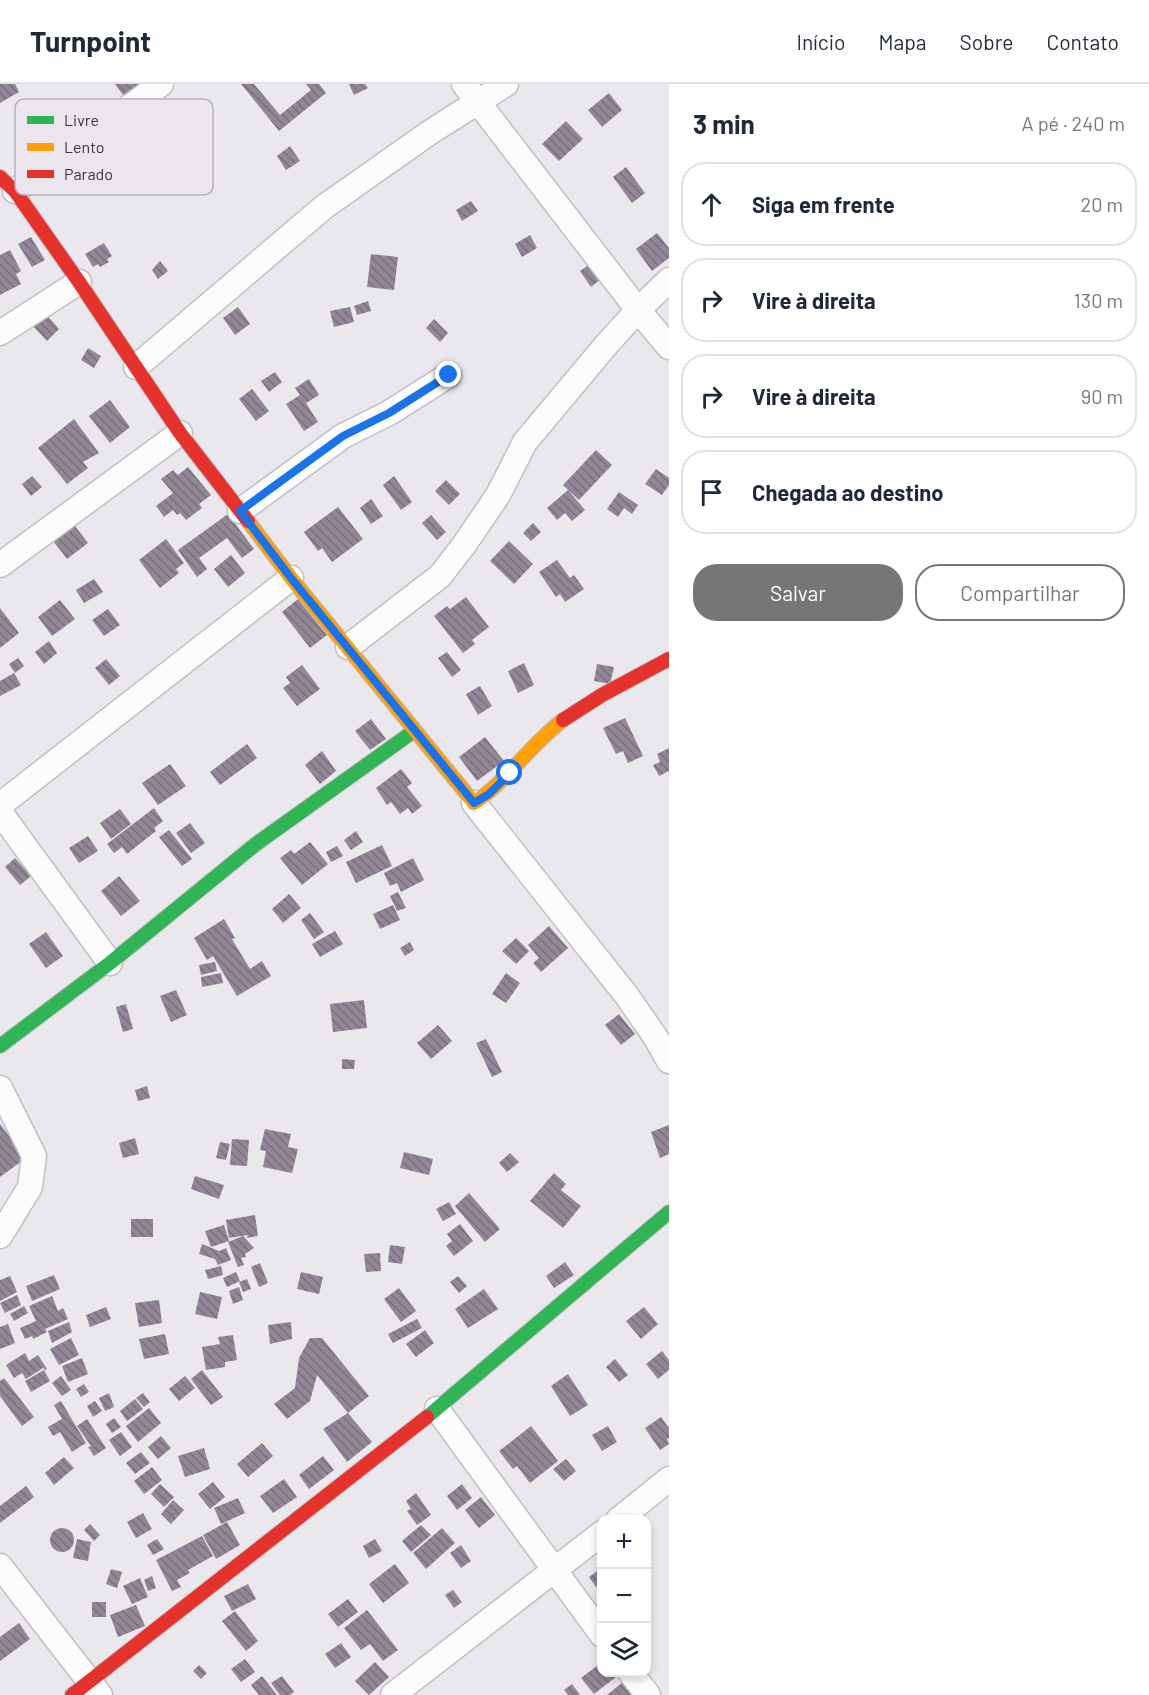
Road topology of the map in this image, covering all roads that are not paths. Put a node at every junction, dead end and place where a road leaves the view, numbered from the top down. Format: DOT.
graph roads {
  1 [pos="161,84"];
  2 [pos="506,84"];
  3 [pos="470,93"];
  4 [pos="138,99"];
  5 [pos="15,195"];
  6 [pos="669,280"];
  7 [pos="79,282"];
  8 [pos="638,310"];
  9 [pos="0,333"];
  10 [pos="669,347"];
  11 [pos="136,367"];
  12 [pos="449,375"];
  13 [pos="180,433"];
  14 [pos="240,511"];
  15 [pos="0,565"];
  16 [pos="291,578"];
  17 [pos="348,647"];
  18 [pos="669,659"];
  19 [pos="414,731"];
  20 [pos="474,803"];
  21 [pos="0,805"];
  22 [pos="0,812"];
  23 [pos="110,963"];
  24 [pos="0,1046"];
  25 [pos="669,1061"];
  26 [pos="0,1088"];
  27 [pos="669,1212"];
  28 [pos="0,1236"];
  29 [pos="437,1409"];
  30 [pos="669,1479"];
  31 [pos="624,1515"];
  32 [pos="597,1537"];
  33 [pos="0,1566"];
  34 [pos="554,1570"];
  35 [pos="597,1628"];
  36 [pos="634,1677"];
  37 [pos="87,1690"];
  38 [pos="393,1695"];
  39 [pos="648,1695"];
  1 -- 4 [label="street"];
  2 -- 3 [label="street"];
  3 -- 8 [label="street"];
  3 -- 11 [label="street"];
  5 -- 7 [label="street"];
  6 -- 8 [label="street"];
  7 -- 9 [label="street"];
  7 -- 11 [label="street"];
  8 -- 10 [label="street"];
  8 -- 17 [label="street"];
  11 -- 13 [label="street"];
  12 -- 14 [label="street"];
  13 -- 14 [label="street"];
  13 -- 15 [label="street"];
  14 -- 16 [label="street"];
  16 -- 17 [label="street"];
  16 -- 21 [label="street"];
  17 -- 19 [label="street"];
  18 -- 20 [label="street"];
  19 -- 20 [label="street"];
  19 -- 23 [label="street"];
  20 -- 25 [label="street"];
  22 -- 23 [label="street"];
  23 -- 24 [label="street"];
  26 -- 28 [label="street"];
  27 -- 29 [label="street"];
  29 -- 34 [label="street"];
  29 -- 37 [label="street"];
  30 -- 31 [label="street"];
  32 -- 34 [label="street"];
  33 -- 37 [label="street"];
  34 -- 35 [label="street"];
  34 -- 38 [label="street"];
  36 -- 39 [label="street"];
}
